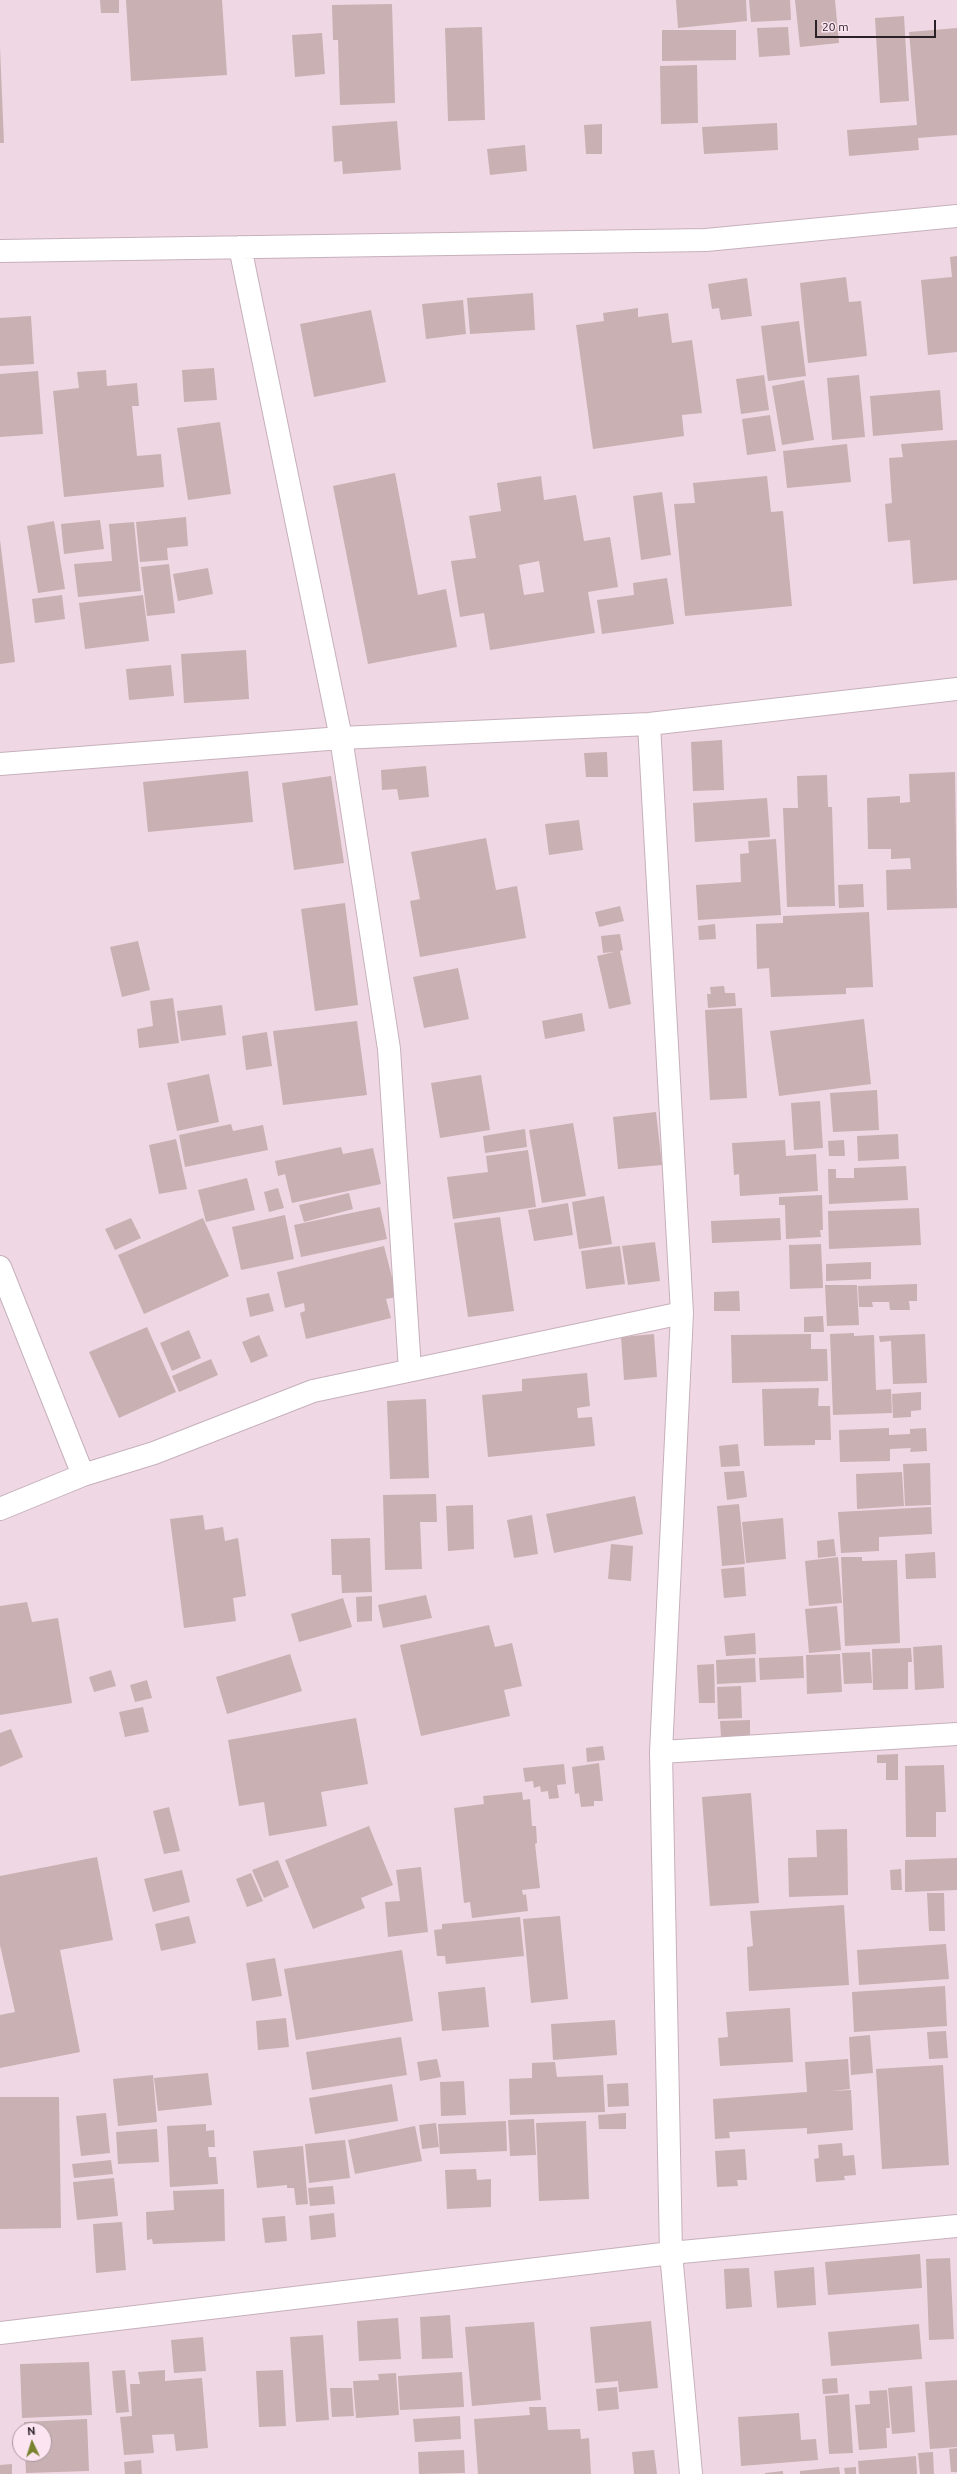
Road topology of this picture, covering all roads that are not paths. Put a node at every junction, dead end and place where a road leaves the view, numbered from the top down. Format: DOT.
graph roads {
  1 [pos="957,216"];
  2 [pos="240,247"];
  3 [pos="0,252"];
  4 [pos="957,689"];
  5 [pos="650,724"];
  6 [pos="341,738"];
  7 [pos="0,764"];
  8 [pos="0,1267"];
  9 [pos="682,1313"];
  10 [pos="410,1370"];
  11 [pos="83,1475"];
  12 [pos="0,1509"];
  13 [pos="957,1734"];
  14 [pos="661,1752"];
  15 [pos="957,2226"];
  16 [pos="671,2253"];
  17 [pos="0,2333"];
  18 [pos="691,2474"];
  1 -- 2 [label="street"];
  2 -- 3 [label="street"];
  2 -- 6 [label="street"];
  4 -- 5 [label="street"];
  5 -- 6 [label="street"];
  5 -- 9 [label="street"];
  6 -- 7 [label="street"];
  6 -- 10 [label="street"];
  8 -- 11 [label="street"];
  9 -- 10 [label="street"];
  9 -- 14 [label="street"];
  10 -- 11 [label="street"];
  11 -- 12 [label="street"];
  13 -- 14 [label="street"];
  14 -- 16 [label="street"];
  15 -- 16 [label="street"];
  16 -- 17 [label="street"];
  16 -- 18 [label="street"];
}
